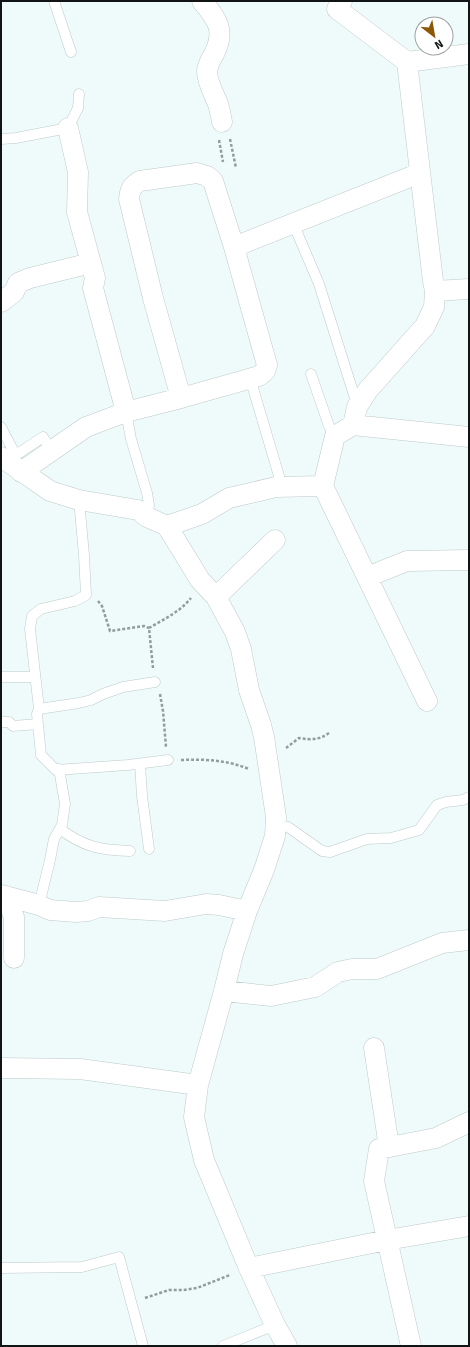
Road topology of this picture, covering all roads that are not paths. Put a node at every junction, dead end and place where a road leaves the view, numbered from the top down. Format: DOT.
graph roads {
  1 [pos="54,1"];
  2 [pos="202,1"];
  3 [pos="342,1"];
  4 [pos="71,52"];
  5 [pos="469,54"];
  6 [pos="407,62"];
  7 [pos="79,94"];
  8 [pos="222,122"];
  9 [pos="68,128"];
  10 [pos="1,139"];
  11 [pos="420,173"];
  12 [pos="293,223"];
  13 [pos="234,247"];
  14 [pos="91,263"];
  15 [pos="469,289"];
  16 [pos="435,291"];
  17 [pos="1,302"];
  18 [pos="311,374"];
  19 [pos="250,378"];
  20 [pos="181,398"];
  21 [pos="361,400"];
  22 [pos="126,412"];
  23 [pos="353,425"];
  24 [pos="1,427"];
  25 [pos="335,436"];
  26 [pos="469,437"];
  27 [pos="52,452"];
  28 [pos="1,457"];
  29 [pos="21,472"];
  30 [pos="323,486"];
  31 [pos="279,487"];
  32 [pos="79,500"];
  33 [pos="147,517"];
  34 [pos="167,526"];
  35 [pos="275,540"];
  36 [pos="469,560"];
  37 [pos="367,577"];
  38 [pos="216,597"];
  39 [pos="1,677"];
  40 [pos="35,677"];
  41 [pos="155,682"];
  42 [pos="427,701"];
  43 [pos="39,709"];
  44 [pos="1,722"];
  45 [pos="38,724"];
  46 [pos="168,760"];
  47 [pos="140,764"];
  48 [pos="59,769"];
  49 [pos="469,797"];
  50 [pos="276,825"];
  51 [pos="60,829"];
  52 [pos="149,849"];
  53 [pos="130,851"];
  54 [pos="4,896"];
  55 [pos="39,905"];
  56 [pos="247,911"];
  57 [pos="469,940"];
  58 [pos="14,958"];
  59 [pos="224,992"];
  60 [pos="374,1048"];
  61 [pos="1,1068"];
  62 [pos="198,1085"];
  63 [pos="469,1122"];
  64 [pos="389,1147"];
  65 [pos="469,1226"];
  66 [pos="387,1240"];
  67 [pos="248,1267"];
  68 [pos="1,1268"];
  69 [pos="275,1325"];
  70 [pos="143,1346"];
  71 [pos="223,1346"];
  72 [pos="287,1346"];
  73 [pos="411,1346"];
  1 -- 4 [label="lane"];
  2 -- 8 [label="street"];
  3 -- 6 [label="street"];
  5 -- 6 [label="street"];
  6 -- 11 [label="street"];
  7 -- 9 [label="lane"];
  9 -- 10 [label="lane"];
  9 -- 14 [label="street"];
  11 -- 12 [label="street"];
  11 -- 16 [label="street"];
  12 -- 13 [label="street"];
  12 -- 21 [label="lane"];
  13 -- 19 [label="street"];
  13 -- 20 [label="street"];
  14 -- 17 [label="street"];
  14 -- 22 [label="street"];
  15 -- 16 [label="street"];
  16 -- 21 [label="street"];
  18 -- 25 [label="lane"];
  19 -- 20 [label="street"];
  19 -- 31 [label="lane"];
  20 -- 22 [label="street"];
  21 -- 23 [label="street"];
  22 -- 27 [label="street"];
  22 -- 33 [label="lane"];
  23 -- 25 [label="street"];
  23 -- 26 [label="street"];
  24 -- 27 [label="lane"];
  25 -- 30 [label="street"];
  27 -- 29 [label="street"];
  28 -- 29 [label="street"];
  29 -- 32 [label="street"];
  30 -- 31 [label="street"];
  30 -- 37 [label="street"];
  31 -- 34 [label="street"];
  32 -- 33 [label="street"];
  32 -- 40 [label="lane"];
  33 -- 34 [label="street"];
  34 -- 38 [label="street"];
  35 -- 38 [label="street"];
  36 -- 37 [label="street"];
  37 -- 42 [label="street"];
  38 -- 50 [label="street"];
  39 -- 40 [label="lane"];
  40 -- 43 [label="lane"];
  41 -- 43 [label="lane"];
  43 -- 45 [label="lane"];
  44 -- 45 [label="lane"];
  45 -- 48 [label="lane"];
  46 -- 47 [label="lane"];
  47 -- 48 [label="lane"];
  47 -- 52 [label="lane"];
  48 -- 51 [label="lane"];
  49 -- 50 [label="lane"];
  50 -- 56 [label="street"];
  51 -- 53 [label="lane"];
  51 -- 55 [label="lane"];
  54 -- 55 [label="street"];
  54 -- 58 [label="street"];
  55 -- 56 [label="street"];
  56 -- 59 [label="street"];
  57 -- 59 [label="street"];
  59 -- 62 [label="street"];
  60 -- 64 [label="street"];
  61 -- 62 [label="street"];
  62 -- 67 [label="street"];
  63 -- 64 [label="street"];
  64 -- 66 [label="street"];
  65 -- 66 [label="street"];
  66 -- 67 [label="street"];
  66 -- 73 [label="street"];
  67 -- 69 [label="street"];
  68 -- 70 [label="lane"];
  69 -- 71 [label="lane"];
  69 -- 72 [label="street"];
}
